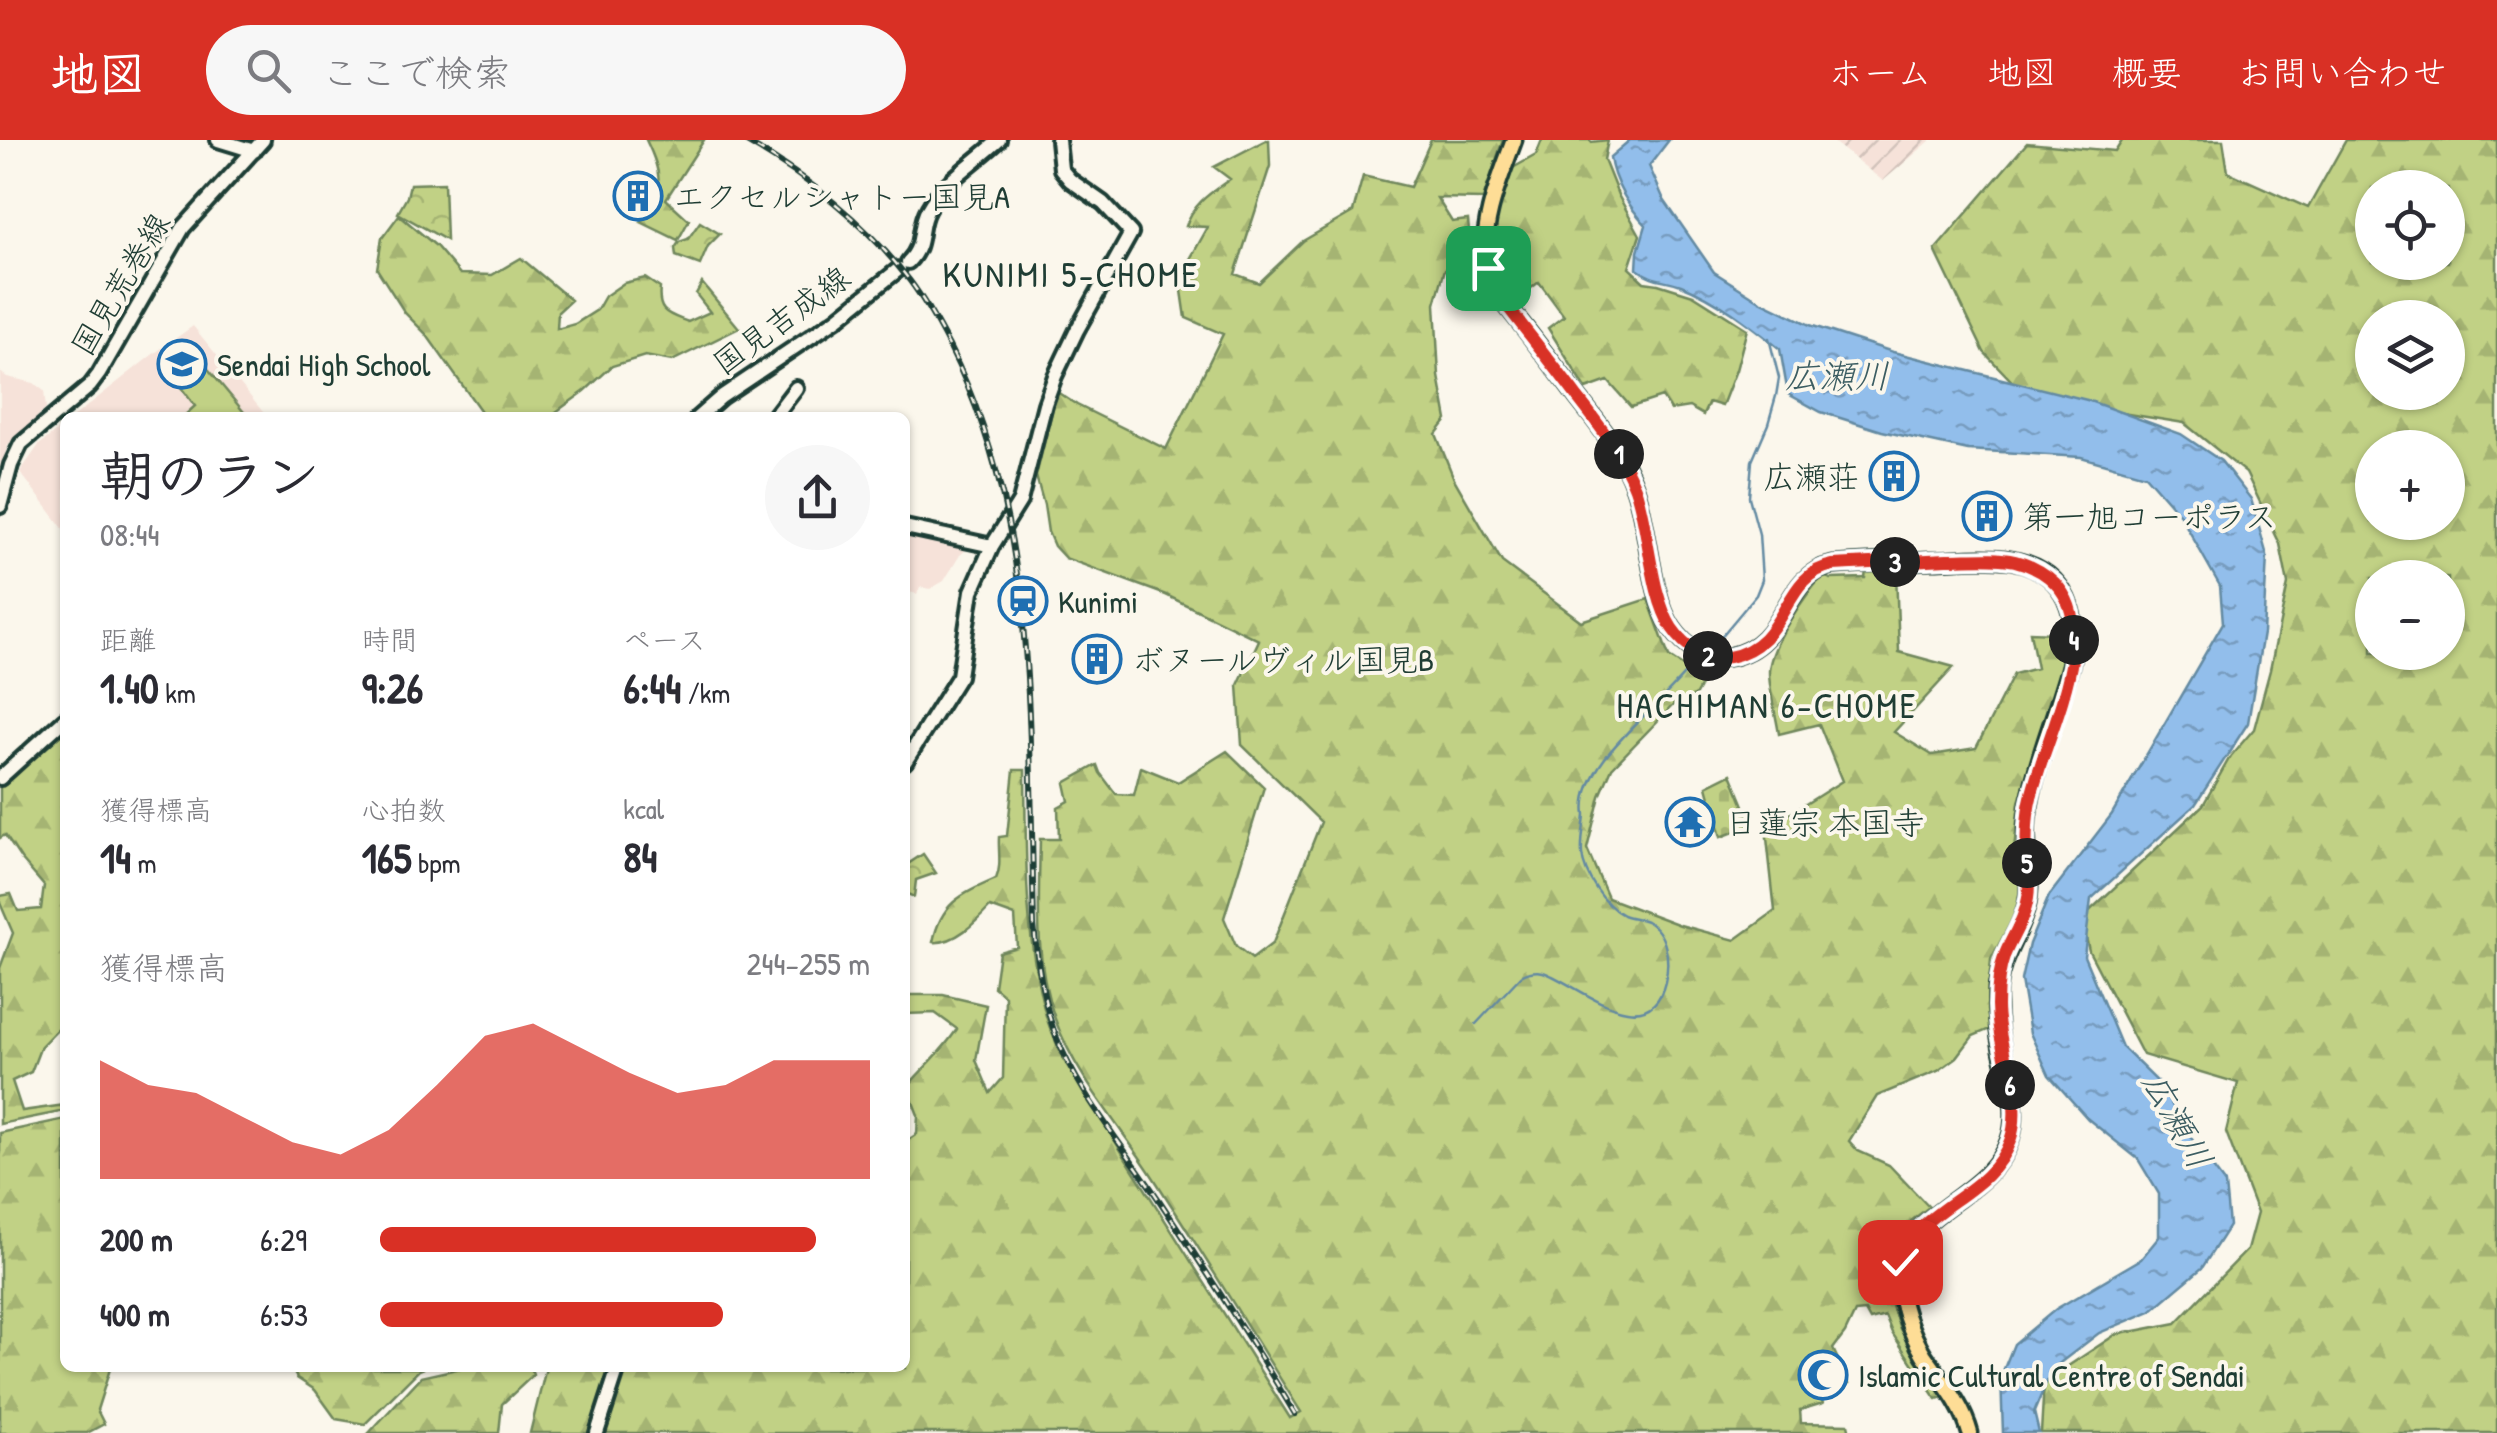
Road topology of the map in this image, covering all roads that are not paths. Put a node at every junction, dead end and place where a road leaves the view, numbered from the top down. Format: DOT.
graph roads {
  1 [pos="218,140"];
  2 [pos="999,140"];
  3 [pos="1058,140"];
  4 [pos="1514,140"];
  5 [pos="259,146"];
  6 [pos="796,388"];
  7 [pos="704,412"];
  8 [pos="777,412"];
  9 [pos="0,506"];
  10 [pos="910,528"];
  11 [pos="992,546"];
  12 [pos="60,724"];
  13 [pos="910,754"];
  14 [pos="0,778"];
  15 [pos="617,1372"];
  16 [pos="597,1433"];
  17 [pos="1970,1433"];
  1 -- 5 [label="street"];
  2 -- 7 [label="street, 国見吉成線"];
  3 -- 11 [label="street"];
  4 -- 17 [label="main road"];
  5 -- 9 [label="street, 国見荒巻線"];
  6 -- 8 [label="street"];
  10 -- 11 [label="street"];
  11 -- 13 [label="street"];
  12 -- 14 [label="street"];
  15 -- 16 [label="street"];
}
